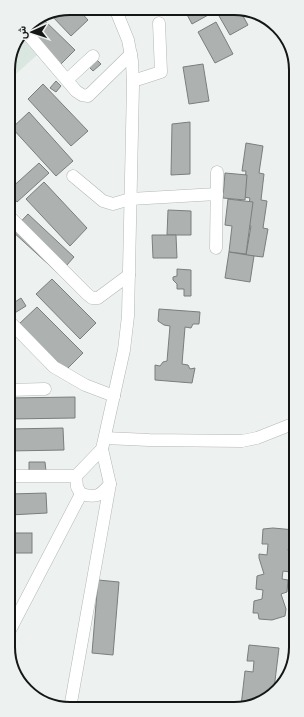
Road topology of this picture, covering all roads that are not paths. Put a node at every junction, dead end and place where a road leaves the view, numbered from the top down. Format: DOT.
graph roads {
  1 [pos="118,15"];
  2 [pos="159,23"];
  3 [pos="28,34"];
  4 [pos="131,54"];
  5 [pos="93,56"];
  6 [pos="67,80"];
  7 [pos="133,81"];
  8 [pos="217,172"];
  9 [pos="73,176"];
  10 [pos="217,194"];
  11 [pos="130,199"];
  12 [pos="15,222"];
  13 [pos="216,248"];
  14 [pos="129,275"];
  15 [pos="15,327"];
  16 [pos="45,389"];
  17 [pos="15,390"];
  18 [pos="114,396"];
  19 [pos="289,425"];
  20 [pos="103,444"];
  21 [pos="15,476"];
  22 [pos="76,476"];
  23 [pos="110,484"];
  24 [pos="81,494"];
  25 [pos="15,620"];
  26 [pos="71,702"];
  1 -- 4 [label="street"];
  2 -- 7 [label="street"];
  3 -- 6 [label="street"];
  4 -- 6 [label="street"];
  4 -- 7 [label="street"];
  5 -- 6 [label="street"];
  7 -- 11 [label="street"];
  8 -- 10 [label="street"];
  9 -- 11 [label="street"];
  10 -- 11 [label="street"];
  10 -- 13 [label="street"];
  11 -- 14 [label="street"];
  12 -- 14 [label="street"];
  14 -- 18 [label="street"];
  15 -- 18 [label="street"];
  16 -- 17 [label="street"];
  18 -- 20 [label="street"];
  19 -- 20 [label="street"];
  20 -- 22 [label="street"];
  20 -- 23 [label="street"];
  21 -- 22 [label="street"];
  22 -- 24 [label="street"];
  23 -- 24 [label="street"];
  23 -- 26 [label="street"];
  24 -- 25 [label="street"];
}
